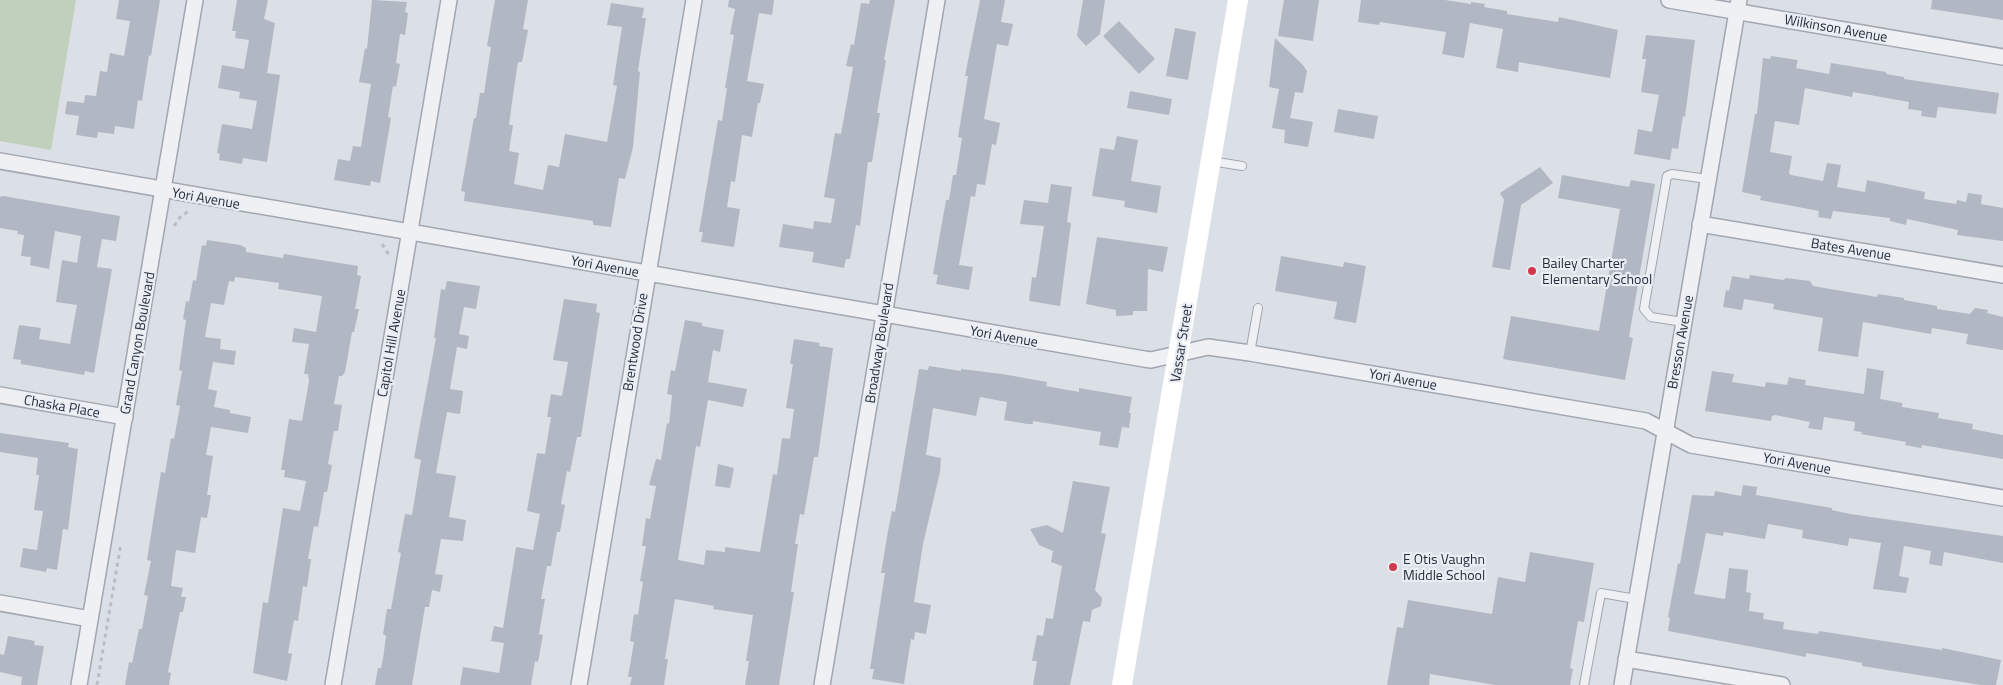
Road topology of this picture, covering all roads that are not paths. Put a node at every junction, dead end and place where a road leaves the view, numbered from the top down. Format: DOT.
graph roads {
  1 [pos="195,0"];
  2 [pos="449,0"];
  3 [pos="694,0"];
  4 [pos="936,0"];
  5 [pos="1238,0"];
  6 [pos="1669,0"];
  7 [pos="1738,6"];
  8 [pos="2003,58"];
  9 [pos="0,161"];
  10 [pos="1211,161"];
  11 [pos="1242,166"];
  12 [pos="1707,179"];
  13 [pos="163,190"];
  14 [pos="1700,224"];
  15 [pos="410,232"];
  16 [pos="647,274"];
  17 [pos="2003,275"];
  18 [pos="1258,308"];
  19 [pos="884,316"];
  20 [pos="1683,322"];
  21 [pos="1180,353"];
  22 [pos="1250,353"];
  23 [pos="0,395"];
  24 [pos="125,417"];
  25 [pos="1665,431"];
  26 [pos="2003,498"];
  27 [pos="1636,599"];
  28 [pos="0,603"];
  29 [pos="90,619"];
  30 [pos="1626,658"];
  31 [pos="79,685"];
  32 [pos="332,685"];
  33 [pos="578,685"];
  34 [pos="822,685"];
  35 [pos="1122,685"];
  36 [pos="1584,685"];
  37 [pos="1622,685"];
  38 [pos="1782,685"];
  1 -- 13 [label="street, Grand Canyon Boulevard"];
  2 -- 15 [label="street, Capitol Hill Avenue"];
  3 -- 16 [label="street, Brentwood Drive"];
  4 -- 19 [label="street, Broadway Boulevard"];
  5 -- 10 [label="street, Vassar Street"];
  6 -- 7 [label="street, Wilkinson Avenue"];
  7 -- 8 [label="street, Wilkinson Avenue"];
  7 -- 12 [label="street, Bresson Avenue"];
  9 -- 13 [label="street, Yori Avenue"];
  10 -- 11 [label="lane"];
  10 -- 21 [label="street, Vassar Street"];
  12 -- 14 [label="street, Bresson Avenue"];
  12 -- 20 [label="lane"];
  13 -- 15 [label="street, Yori Avenue"];
  13 -- 24 [label="street, Grand Canyon Boulevard"];
  14 -- 17 [label="street, Bates Avenue"];
  14 -- 20 [label="street, Bresson Avenue"];
  15 -- 16 [label="street, Yori Avenue"];
  15 -- 32 [label="street, Capitol Hill Avenue"];
  16 -- 19 [label="street, Yori Avenue"];
  16 -- 33 [label="street, Brentwood Drive"];
  18 -- 22 [label="lane"];
  19 -- 21 [label="street, Yori Avenue"];
  19 -- 34 [label="street, Broadway Boulevard"];
  20 -- 25 [label="street, Bresson Avenue"];
  21 -- 22 [label="street, Yori Avenue"];
  21 -- 35 [label="street, Vassar Street"];
  22 -- 25 [label="street, Yori Avenue"];
  23 -- 24 [label="street, Chaska Place"];
  24 -- 29 [label="street, Grand Canyon Boulevard"];
  25 -- 26 [label="street, Yori Avenue"];
  25 -- 27 [label="street, Bresson Avenue"];
  27 -- 30 [label="street, Bresson Avenue"];
  27 -- 36 [label="lane"];
  28 -- 29 [label="street"];
  29 -- 31 [label="street, Grand Canyon Boulevard"];
  30 -- 37 [label="street, Bresson Avenue"];
  30 -- 38 [label="street"];
}
